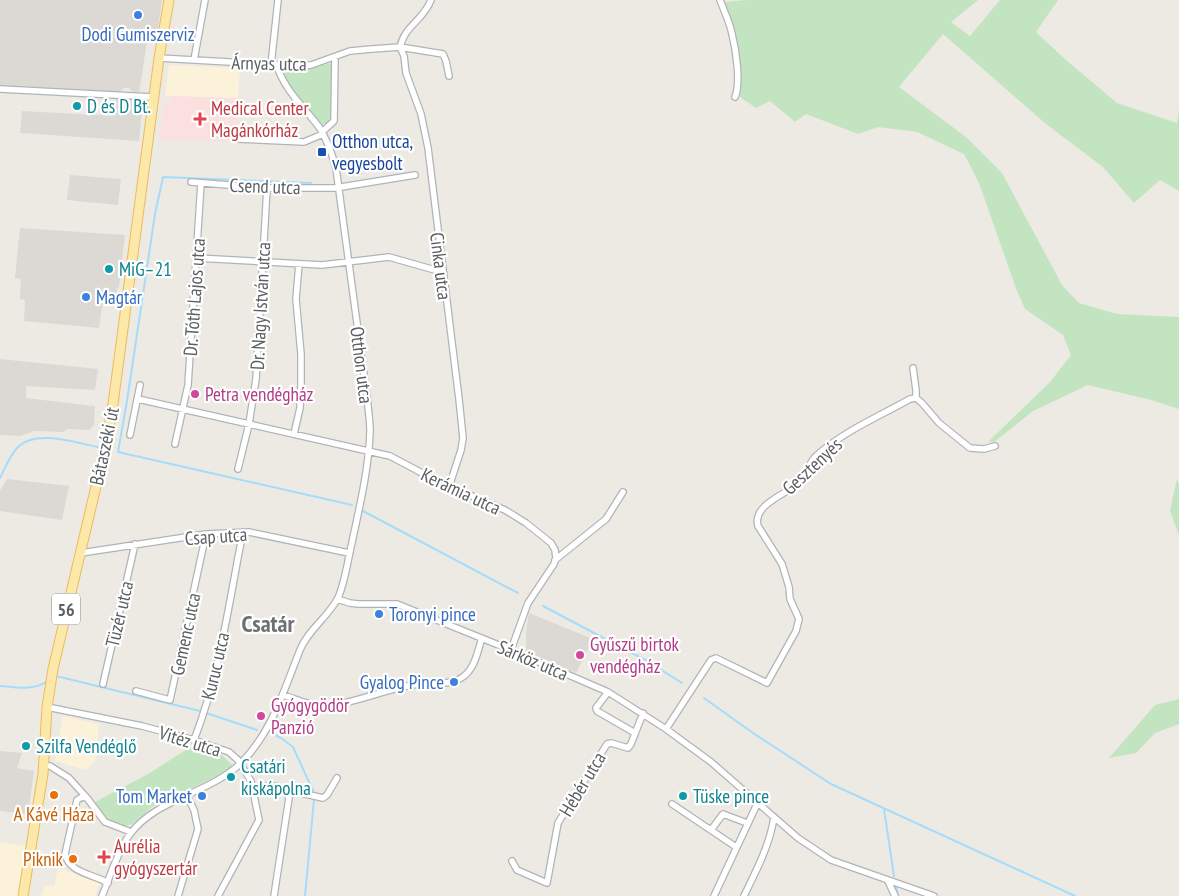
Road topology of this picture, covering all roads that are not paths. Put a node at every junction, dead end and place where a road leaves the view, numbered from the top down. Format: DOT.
graph roads {
  1 [pos="169,0"];
  2 [pos="205,0"];
  3 [pos="278,0"];
  4 [pos="431,0"];
  5 [pos="720,0"];
  6 [pos="400,48"];
  7 [pos="335,57"];
  8 [pos="159,58"];
  9 [pos="194,60"];
  10 [pos="274,65"];
  11 [pos="449,76"];
  12 [pos="0,89"];
  13 [pos="154,97"];
  14 [pos="735,97"];
  15 [pos="322,133"];
  16 [pos="238,139"];
  17 [pos="415,175"];
  18 [pos="191,182"];
  19 [pos="201,183"];
  20 [pos="267,188"];
  21 [pos="339,188"];
  22 [pos="197,258"];
  23 [pos="263,262"];
  24 [pos="349,263"];
  25 [pos="299,264"];
  26 [pos="442,272"];
  27 [pos="913,368"];
  28 [pos="140,385"];
  29 [pos="138,398"];
  30 [pos="916,398"];
  31 [pos="183,410"];
  32 [pos="249,424"];
  33 [pos="294,434"];
  34 [pos="130,435"];
  35 [pos="175,444"];
  36 [pos="995,446"];
  37 [pos="368,451"];
  38 [pos="238,469"];
  39 [pos="449,487"];
  40 [pos="623,492"];
  41 [pos="242,532"];
  42 [pos="206,534"];
  43 [pos="135,544"];
  44 [pos="81,553"];
  45 [pos="350,553"];
  46 [pos="555,560"];
  47 [pos="337,599"];
  48 [pos="482,638"];
  49 [pos="512,650"];
  50 [pos="103,684"];
  51 [pos="136,692"];
  52 [pos="608,692"];
  53 [pos="283,694"];
  54 [pos="48,708"];
  55 [pos="643,714"];
  56 [pos="666,729"];
  57 [pos="635,733"];
  58 [pos="194,740"];
  59 [pos="240,763"];
  60 [pos="50,766"];
  61 [pos="337,778"];
  62 [pos="254,790"];
  63 [pos="287,793"];
  64 [pos="186,796"];
  65 [pos="87,798"];
  66 [pos="758,802"];
  67 [pos="672,804"];
  68 [pos="774,817"];
  69 [pos="747,823"];
  70 [pos="711,830"];
  71 [pos="131,832"];
  72 [pos="736,847"];
  73 [pos="512,861"];
  74 [pos="888,881"];
  75 [pos="108,883"];
  76 [pos="23,894"];
  77 [pos="102,896"];
  78 [pos="178,896"];
  79 [pos="218,896"];
  80 [pos="274,896"];
  81 [pos="714,896"];
  82 [pos="744,896"];
  83 [pos="895,896"];
  84 [pos="934,896"];
  1 -- 8 [label="main road, Bátaszéki út / 56"];
  2 -- 9 [label="street"];
  3 -- 10 [label="street"];
  4 -- 6 [label="street"];
  5 -- 14 [label="street"];
  6 -- 7 [label="street, Árnyas utca"];
  6 -- 11 [label="street, Árnyas utca"];
  6 -- 26 [label="street, Cinka utca"];
  7 -- 10 [label="street, Árnyas utca"];
  7 -- 15 [label="street"];
  8 -- 9 [label="street, Árnyas utca"];
  8 -- 13 [label="main road, Bátaszéki út / 56"];
  9 -- 10 [label="street, Árnyas utca"];
  10 -- 15 [label="street, Otthon utca"];
  12 -- 13 [label="street"];
  13 -- 44 [label="main road, Bátaszéki út / 56"];
  15 -- 16 [label="street"];
  15 -- 21 [label="street, Otthon utca"];
  17 -- 21 [label="street, Csend utca"];
  18 -- 19 [label="street, Csend utca"];
  19 -- 20 [label="street, Csend utca"];
  19 -- 22 [label="street, Dr. Tóth Lajos utca"];
  20 -- 21 [label="street, Csend utca"];
  20 -- 23 [label="street, Dr. Nagy István utca"];
  21 -- 24 [label="street, Otthon utca"];
  22 -- 23 [label="street"];
  22 -- 31 [label="street, Dr. Tóth Lajos utca"];
  23 -- 25 [label="street"];
  23 -- 32 [label="street, Dr. Nagy István utca"];
  24 -- 25 [label="street"];
  24 -- 26 [label="street"];
  24 -- 37 [label="street, Otthon utca"];
  25 -- 33 [label="street"];
  26 -- 39 [label="street, Cinka utca"];
  27 -- 30 [label="street"];
  28 -- 29 [label="street"];
  29 -- 31 [label="street, Kerámia utca"];
  29 -- 34 [label="street"];
  30 -- 36 [label="street"];
  30 -- 56 [label="street, Gesztenyés"];
  31 -- 32 [label="street, Kerámia utca"];
  31 -- 35 [label="street"];
  32 -- 33 [label="street, Kerámia utca"];
  32 -- 38 [label="street"];
  33 -- 37 [label="street, Kerámia utca"];
  37 -- 39 [label="street, Kerámia utca"];
  37 -- 45 [label="street, Otthon utca"];
  39 -- 46 [label="street, Kerámia utca"];
  40 -- 46 [label="street"];
  41 -- 42 [label="street, Csap utca"];
  41 -- 45 [label="street, Csap utca"];
  41 -- 58 [label="street, Kuruc utca"];
  42 -- 43 [label="street, Csap utca"];
  42 -- 51 [label="street, Gemenc utca"];
  43 -- 44 [label="street, Csap utca"];
  43 -- 50 [label="street, Tüzér utca"];
  44 -- 54 [label="main road, Bátaszéki út / 56"];
  45 -- 47 [label="street, Otthon utca"];
  46 -- 49 [label="street"];
  47 -- 48 [label="street, Sárköz utca"];
  47 -- 53 [label="street, Otthon utca"];
  48 -- 49 [label="street, Sárköz utca"];
  48 -- 53 [label="street"];
  49 -- 52 [label="street, Sárköz utca"];
  52 -- 55 [label="street, Sárköz utca"];
  52 -- 57 [label="street"];
  53 -- 59 [label="street, Otthon utca"];
  54 -- 58 [label="street, Vitéz utca"];
  54 -- 76 [label="main road, Bátaszéki út / 56"];
  55 -- 56 [label="street, Sárköz utca"];
  55 -- 57 [label="street, Hébér utca"];
  56 -- 66 [label="street, Sárköz utca"];
  57 -- 73 [label="street, Hébér utca"];
  58 -- 59 [label="street, Vitéz utca"];
  59 -- 62 [label="street"];
  59 -- 64 [label="street, Otthon utca"];
  60 -- 65 [label="street"];
  61 -- 63 [label="street"];
  62 -- 63 [label="street"];
  62 -- 79 [label="street"];
  63 -- 80 [label="street"];
  64 -- 71 [label="street, Otthon utca"];
  64 -- 78 [label="street"];
  65 -- 71 [label="street"];
  65 -- 75 [label="street"];
  66 -- 68 [label="street, Sárköz utca"];
  66 -- 69 [label="street"];
  67 -- 70 [label="street"];
  68 -- 74 [label="street, Sárköz utca"];
  68 -- 82 [label="street"];
  69 -- 70 [label="street"];
  69 -- 72 [label="street"];
  70 -- 72 [label="street"];
  71 -- 75 [label="street"];
  72 -- 81 [label="street"];
  74 -- 83 [label="street"];
  74 -- 84 [label="street, Sárköz utca"];
  75 -- 77 [label="street"];
}
